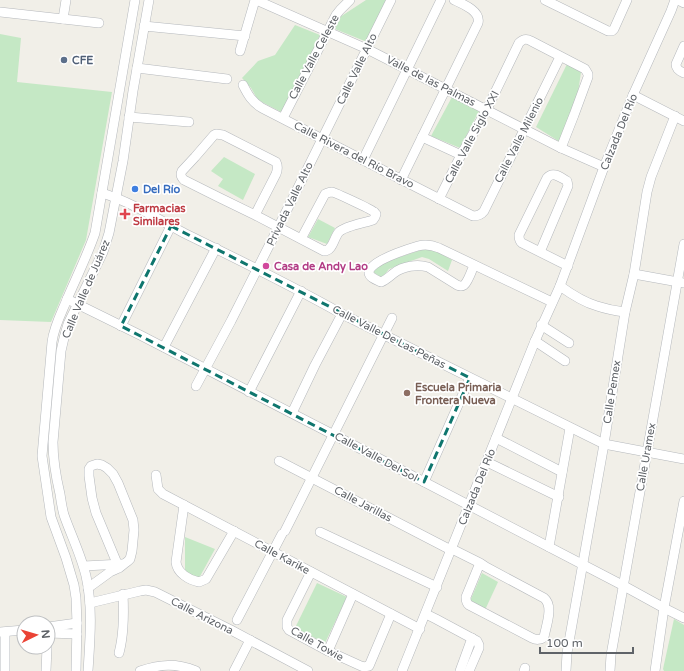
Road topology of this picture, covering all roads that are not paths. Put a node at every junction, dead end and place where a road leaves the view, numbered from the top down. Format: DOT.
graph roads {
  1 [pos="66,0"];
  2 [pos="135,0"];
  3 [pos="149,0"];
  4 [pos="256,0"];
  5 [pos="350,0"];
  6 [pos="391,0"];
  7 [pos="441,0"];
  8 [pos="454,0"];
  9 [pos="545,0"];
  10 [pos="626,0"];
  11 [pos="675,0"];
  12 [pos="678,0"];
  13 [pos="684,3"];
  14 [pos="0,12"];
  15 [pos="63,19"];
  16 [pos="99,23"];
  17 [pos="144,26"];
  18 [pos="327,32"];
  19 [pos="245,36"];
  20 [pos="684,46"];
  21 [pos="367,49"];
  22 [pos="240,51"];
  23 [pos="560,57"];
  24 [pos="137,68"];
  25 [pos="407,69"];
  26 [pos="684,74"];
  27 [pos="227,79"];
  28 [pos="243,86"];
  29 [pos="120,89"];
  30 [pos="446,89"];
  31 [pos="133,91"];
  32 [pos="633,95"];
  33 [pos="487,109"];
  34 [pos="129,116"];
  35 [pos="675,116"];
  36 [pos="283,118"];
  37 [pos="684,121"];
  38 [pos="189,122"];
  39 [pos="525,129"];
  40 [pos="422,137"];
  41 [pos="322,139"];
  42 [pos="561,148"];
  43 [pos="461,156"];
  44 [pos="363,160"];
  45 [pos="604,167"];
  46 [pos="401,180"];
  47 [pos="102,193"];
  48 [pos="116,197"];
  49 [pos="439,199"];
  50 [pos="255,215"];
  51 [pos="473,216"];
  52 [pos="171,226"];
  53 [pos="278,228"];
  54 [pos="301,238"];
  55 [pos="684,244"];
  56 [pos="216,248"];
  57 [pos="540,252"];
  58 [pos="474,265"];
  59 [pos="568,266"];
  60 [pos="257,269"];
  61 [pos="634,274"];
  62 [pos="681,283"];
  63 [pos="560,286"];
  64 [pos="301,291"];
  65 [pos="67,299"];
  66 [pos="552,302"];
  67 [pos="78,305"];
  68 [pos="625,312"];
  69 [pos="342,314"];
  70 [pos="392,318"];
  71 [pos="541,325"];
  72 [pos="121,326"];
  73 [pos="384,335"];
  74 [pos="52,336"];
  75 [pos="64,338"];
  76 [pos="535,341"];
  77 [pos="569,343"];
  78 [pos="164,347"];
  79 [pos="564,361"];
  80 [pos="206,369"];
  81 [pos="470,378"];
  82 [pos="196,386"];
  83 [pos="249,392"];
  84 [pos="512,399"];
  85 [pos="292,413"];
  86 [pos="570,428"];
  87 [pos="334,434"];
  88 [pos="496,438"];
  89 [pos="604,444"];
  90 [pos="647,452"];
  91 [pos="684,459"];
  92 [pos="279,461"];
  93 [pos="487,462"];
  94 [pos="562,472"];
  95 [pos="156,475"];
  96 [pos="312,478"];
  97 [pos="424,482"];
  98 [pos="558,497"];
  99 [pos="684,501"];
  100 [pos="184,505"];
  101 [pos="469,506"];
  102 [pos="64,514"];
  103 [pos="51,517"];
  104 [pos="234,531"];
  105 [pos="320,532"];
  106 [pos="549,547"];
  107 [pos="449,550"];
  108 [pos="272,552"];
  109 [pos="120,565"];
  110 [pos="583,565"];
  111 [pos="84,566"];
  112 [pos="482,566"];
  113 [pos="311,572"];
  114 [pos="624,586"];
  115 [pos="437,587"];
  116 [pos="88,588"];
  117 [pos="123,594"];
  118 [pos="353,594"];
  119 [pos="90,602"];
  120 [pos="664,608"];
  121 [pos="391,614"];
  122 [pos="426,614"];
  123 [pos="684,618"];
  124 [pos="237,620"];
  125 [pos="77,623"];
  126 [pos="56,626"];
  127 [pos="420,629"];
  128 [pos="16,631"];
  129 [pos="3,632"];
  130 [pos="56,633"];
  131 [pos="77,634"];
  132 [pos="472,638"];
  133 [pos="250,640"];
  134 [pos="328,651"];
  135 [pos="118,653"];
  136 [pos="47,655"];
  137 [pos="5,671"];
  138 [pos="46,671"];
  139 [pos="76,671"];
  140 [pos="88,671"];
  141 [pos="140,671"];
  142 [pos="196,671"];
  143 [pos="234,671"];
  144 [pos="308,671"];
  145 [pos="402,671"];
  146 [pos="460,671"];
  147 [pos="469,671"];
  148 [pos="566,671"];
  149 [pos="610,671"];
  150 [pos="655,671"];
  1 -- 15 [label="street"];
  2 -- 29 [label="street, Calle Valle de Juárez"];
  3 -- 17 [label="street, Calle Valle de Juárez"];
  4 -- 18 [label="street, Valle de las Palmas"];
  4 -- 19 [label="street"];
  5 -- 18 [label="street, Calle Valle Celeste"];
  6 -- 21 [label="street, Calle Valle Alto"];
  7 -- 25 [label="street"];
  8 -- 30 [label="street"];
  9 -- 10 [label="street"];
  11 -- 32 [label="street, Calzada Del Río"];
  12 -- 13 [label="street"];
  14 -- 15 [label="street"];
  15 -- 16 [label="street"];
  17 -- 19 [label="street"];
  17 -- 24 [label="street, Calle Valle de Juárez"];
  18 -- 21 [label="street, Valle de las Palmas"];
  18 -- 36 [label="street, Calle Valle Celeste"];
  19 -- 22 [label="street"];
  20 -- 26 [label="street"];
  21 -- 25 [label="street, Valle de las Palmas"];
  21 -- 41 [label="street, Calle Valle Alto"];
  23 -- 33 [label="street, Calle Valle Siglo XXI"];
  23 -- 39 [label="street, Calle Valle Milenio"];
  23 -- 42 [label="street"];
  24 -- 27 [label="street"];
  24 -- 31 [label="street, Calle Valle de Juárez"];
  25 -- 30 [label="street, Valle de las Palmas"];
  25 -- 44 [label="street"];
  28 -- 36 [label="street, Calle Rivera del Río Bravo"];
  29 -- 31 [label="street"];
  29 -- 47 [label="street, Calle Valle de Juárez"];
  30 -- 33 [label="street, Valle de las Palmas"];
  30 -- 40 [label="street"];
  31 -- 34 [label="street, Calle Valle de Juárez"];
  32 -- 35 [label="street"];
  32 -- 45 [label="street, Calzada Del Río"];
  33 -- 39 [label="street, Valle de las Palmas"];
  33 -- 43 [label="street, Calle Valle Siglo XXI"];
  34 -- 38 [label="street"];
  34 -- 48 [label="street, Calle Valle de Juárez"];
  35 -- 37 [label="street"];
  35 -- 61 [label="street, Calle Pemex"];
  36 -- 41 [label="street, Calle Rivera del Río Bravo"];
  39 -- 42 [label="street, Valle de las Palmas"];
  39 -- 51 [label="street, Calle Valle Milenio"];
  40 -- 43 [label="street"];
  40 -- 46 [label="street"];
  41 -- 44 [label="street, Calle Rivera del Río Bravo"];
  41 -- 53 [label="street, Privada Valle Alto"];
  42 -- 45 [label="street, Valle de las Palmas"];
  43 -- 49 [label="street, Calle Valle Siglo XXI"];
  44 -- 46 [label="street, Calle Rivera del Río Bravo"];
  45 -- 59 [label="street, Calzada Del Río"];
  46 -- 49 [label="street, Calle Rivera del Río Bravo"];
  47 -- 48 [label="street, Calle Valle De Las Peñas"];
  47 -- 65 [label="street, Calle Valle de Juárez"];
  48 -- 52 [label="street, Calle Valle De Las Peñas"];
  48 -- 67 [label="street, Calle Valle de Juárez"];
  49 -- 51 [label="street, Calle Rivera del Río Bravo"];
  50 -- 50 [label="street"];
  50 -- 53 [label="street"];
  52 -- 56 [label="street, Calle Valle De Las Peñas"];
  52 -- 72 [label="street"];
  53 -- 54 [label="street"];
  53 -- 60 [label="street, Privada Valle Alto"];
  54 -- 54 [label="street"];
  55 -- 62 [label="street, Calle Uramex"];
  56 -- 60 [label="street, Calle Valle De Las Peñas"];
  56 -- 78 [label="street"];
  57 -- 57 [label="street"];
  57 -- 59 [label="street"];
  58 -- 58 [label="street"];
  58 -- 66 [label="street"];
  59 -- 63 [label="street, Calzada Del Río"];
  60 -- 64 [label="street, Calle Valle De Las Peñas"];
  60 -- 80 [label="street"];
  61 -- 62 [label="street"];
  61 -- 68 [label="street, Calle Pemex"];
  62 -- 90 [label="street, Calle Uramex"];
  63 -- 66 [label="street, Calzada Del Río"];
  63 -- 68 [label="street"];
  64 -- 69 [label="street, Calle Valle De Las Peñas"];
  64 -- 83 [label="street"];
  65 -- 67 [label="street, Calle Valle Del Sol"];
  65 -- 74 [label="street, Calle Valle de Juárez"];
  66 -- 71 [label="street, Calzada Del Río"];
  67 -- 72 [label="street, Calle Valle Del Sol"];
  67 -- 75 [label="street, Calle Valle de Juárez"];
  68 -- 89 [label="street, Calle Pemex"];
  69 -- 73 [label="street, Calle Valle De Las Peñas"];
  69 -- 85 [label="street"];
  70 -- 73 [label="street"];
  71 -- 76 [label="street, Calzada Del Río"];
  71 -- 77 [label="street"];
  72 -- 78 [label="street, Calle Valle Del Sol"];
  73 -- 81 [label="street, Calle Valle De Las Peñas"];
  73 -- 87 [label="street"];
  74 -- 75 [label="street"];
  74 -- 103 [label="street, Calle Valle de Juárez"];
  75 -- 102 [label="street, Calle Valle de Juárez"];
  76 -- 79 [label="street"];
  76 -- 84 [label="street, Calzada Del Río"];
  78 -- 80 [label="street, Calle Valle Del Sol"];
  80 -- 82 [label="street"];
  80 -- 83 [label="street, Calle Valle Del Sol"];
  81 -- 84 [label="street, Calle Valle De Las Peñas"];
  81 -- 97 [label="street"];
  83 -- 85 [label="street, Calle Valle Del Sol"];
  84 -- 86 [label="street, Calle Valle De Las Peñas"];
  84 -- 88 [label="street, Calzada Del Río"];
  85 -- 87 [label="street, Calle Valle Del Sol"];
  86 -- 89 [label="street, Calle Valle De Las Peñas"];
  86 -- 94 [label="street"];
  87 -- 96 [label="street"];
  87 -- 97 [label="street, Calle Valle Del Sol"];
  88 -- 93 [label="street, Calzada Del Río"];
  88 -- 94 [label="street"];
  89 -- 90 [label="street, Calle Valle De Las Peñas"];
  89 -- 110 [label="street, Calle Pemex"];
  90 -- 91 [label="street, Calle Valle De Las Peñas"];
  90 -- 114 [label="street, Calle Uramex"];
  92 -- 96 [label="street, Calle Jarillas"];
  93 -- 98 [label="street"];
  93 -- 101 [label="street, Calzada Del Río"];
  94 -- 98 [label="street"];
  95 -- 100 [label="street, Calle Karike"];
  96 -- 107 [label="street, Calle Jarillas"];
  96 -- 108 [label="street"];
  97 -- 101 [label="street, Calle Valle Del Sol"];
  98 -- 106 [label="street"];
  99 -- 120 [label="street"];
  100 -- 104 [label="street, Calle Karike"];
  100 -- 104 [label="street"];
  101 -- 106 [label="street, Calle Valle Del Sol"];
  101 -- 107 [label="street, Calzada Del Río"];
  102 -- 103 [label="street"];
  102 -- 111 [label="street, Calle Valle de Juárez"];
  103 -- 125 [label="street, Calle Valle de Juárez"];
  104 -- 108 [label="street, Calle Karike"];
  105 -- 115 [label="street"];
  106 -- 110 [label="street, Calle Valle Del Sol"];
  107 -- 112 [label="street, Calle Jarillas"];
  107 -- 115 [label="street, Calzada Del Río"];
  108 -- 113 [label="street, Calle Karike"];
  108 -- 124 [label="street"];
  109 -- 109 [label="street"];
  109 -- 111 [label="street"];
  109 -- 116 [label="street"];
  110 -- 114 [label="street, Calle Valle Del Sol"];
  110 -- 148 [label="street, Calle Pemex"];
  111 -- 116 [label="street, Calle Valle de Juárez"];
  112 -- 112 [label="street, Calle Jarillas"];
  113 -- 118 [label="street, Calle Karike"];
  113 -- 134 [label="street, Calle Towie"];
  114 -- 120 [label="street, Calle Valle Del Sol"];
  114 -- 149 [label="street, Calle Uramex"];
  115 -- 122 [label="street, Calzada Del Río"];
  116 -- 119 [label="street, Calle Valle de Juárez"];
  117 -- 119 [label="street, Calle Arizona"];
  117 -- 133 [label="street, Calle Arizona"];
  117 -- 135 [label="street"];
  118 -- 121 [label="street, Calle Karike"];
  118 -- 134 [label="street"];
  119 -- 140 [label="street, Calle Valle de Juárez"];
  120 -- 123 [label="street, Calle Valle Del Sol"];
  120 -- 150 [label="street"];
  121 -- 127 [label="street, Calle Karike"];
  121 -- 134 [label="street, Calle Towie"];
  122 -- 127 [label="street, Calzada Del Río"];
  122 -- 132 [label="street"];
  125 -- 126 [label="street"];
  125 -- 131 [label="street, Calle Valle de Juárez"];
  127 -- 145 [label="street, Calzada Del Río"];
  128 -- 129 [label="street"];
  129 -- 137 [label="street"];
  130 -- 131 [label="street"];
  131 -- 139 [label="street, Calle Valle de Juárez"];
  132 -- 146 [label="street"];
  132 -- 147 [label="street"];
  133 -- 143 [label="street"];
  133 -- 144 [label="street, Calle Arizona"];
  136 -- 138 [label="street"];
  141 -- 142 [label="street"];
}
